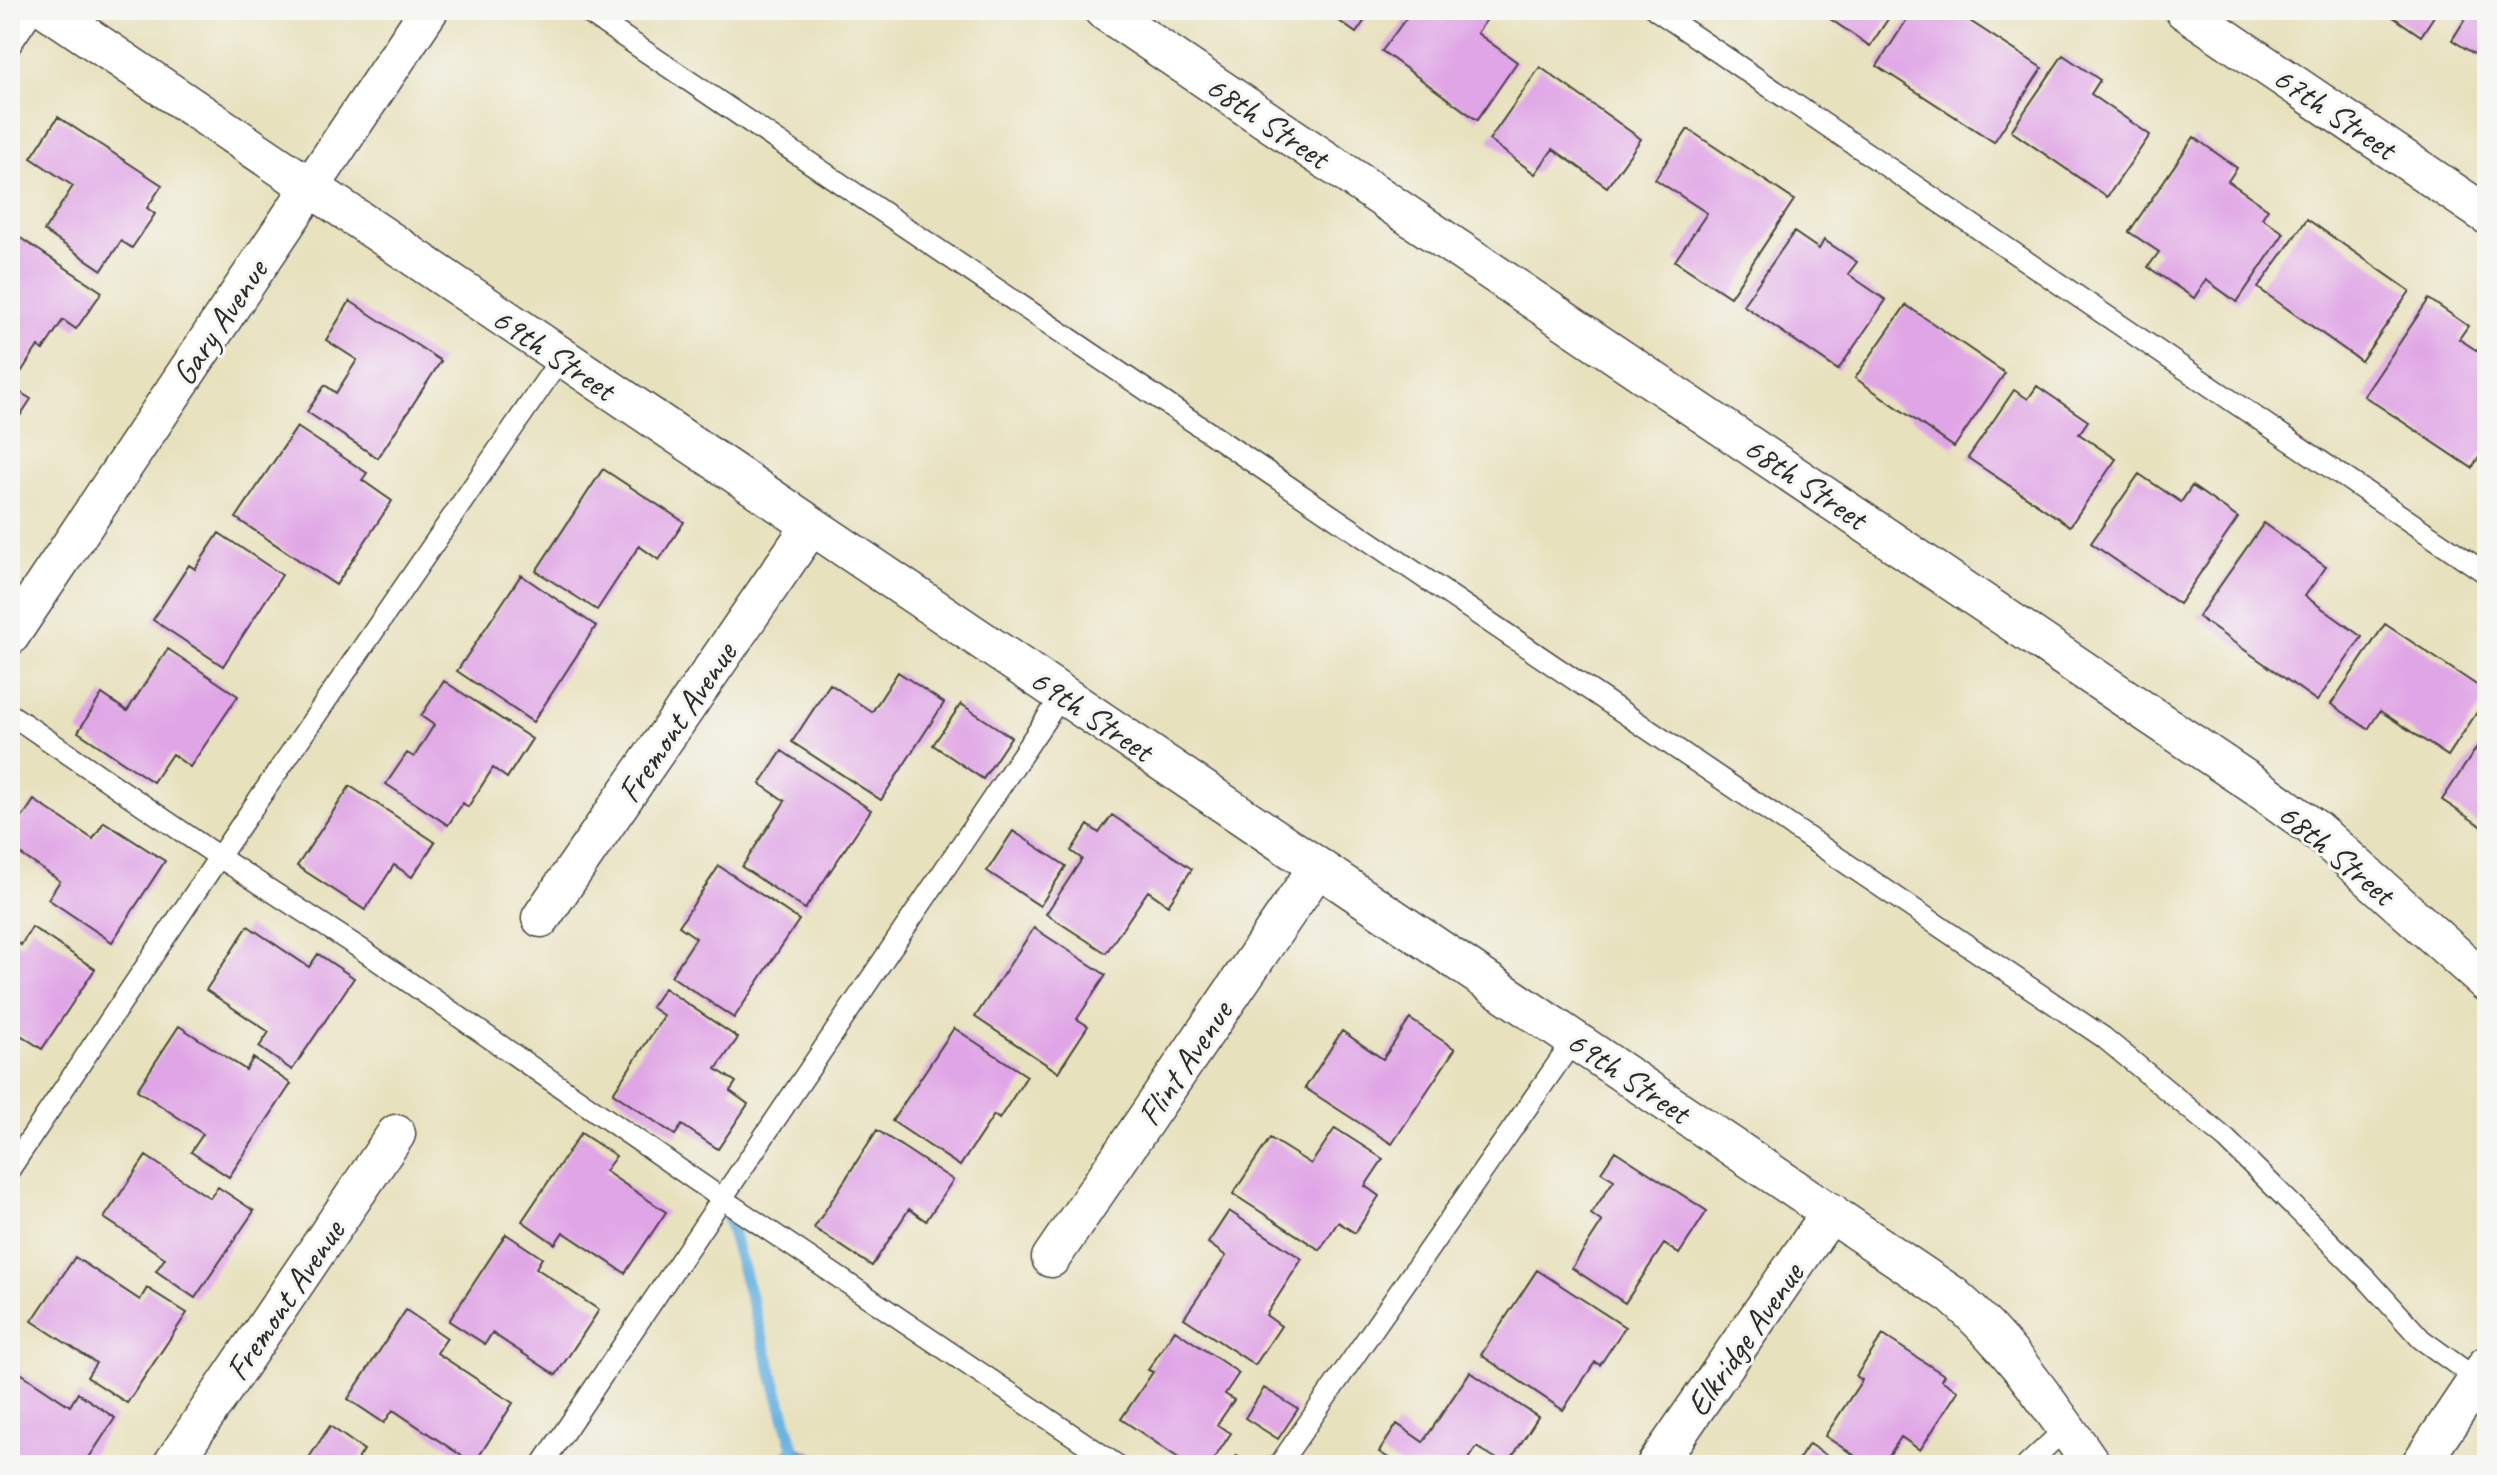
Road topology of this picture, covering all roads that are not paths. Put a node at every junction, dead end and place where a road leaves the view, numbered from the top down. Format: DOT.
graph roads {
  1 [pos="34,10"];
  2 [pos="48,10"];
  3 [pos="429,10"];
  4 [pos="584,10"];
  5 [pos="1103,10"];
  6 [pos="1656,10"];
  7 [pos="2184,10"];
  8 [pos="10,46"];
  9 [pos="310,185"];
  10 [pos="2487,215"];
  11 [pos="561,358"];
  12 [pos="811,526"];
  13 [pos="2487,574"];
  14 [pos="10,636"];
  15 [pos="1063,694"];
  16 [pos="10,714"];
  17 [pos="219,857"];
  18 [pos="1318,867"];
  19 [pos="541,918"];
  20 [pos="2487,983"];
  21 [pos="1574,1040"];
  22 [pos="396,1134"];
  23 [pos="10,1169"];
  24 [pos="721,1198"];
  25 [pos="1831,1212"];
  26 [pos="1051,1258"];
  27 [pos="2484,1377"];
  28 [pos="2066,1428"];
  29 [pos="172,1465"];
  30 [pos="542,1465"];
  31 [pos="1117,1465"];
  32 [pos="1279,1465"];
  33 [pos="1656,1465"];
  34 [pos="2027,1465"];
  35 [pos="2092,1465"];
  36 [pos="2420,1465"];
  1 -- 8 [label="lane"];
  2 -- 9 [label="street, 69th Street"];
  3 -- 9 [label="street, Gary Avenue"];
  4 -- 27 [label="lane"];
  5 -- 20 [label="street, 68th Street"];
  6 -- 13 [label="lane"];
  7 -- 10 [label="street, 67th Street"];
  9 -- 11 [label="street, 69th Street"];
  9 -- 14 [label="street, Gary Avenue"];
  11 -- 12 [label="street, 69th Street"];
  11 -- 17 [label="lane"];
  12 -- 15 [label="street, 69th Street"];
  12 -- 19 [label="street, Fremont Avenue"];
  15 -- 18 [label="street, 69th Street"];
  15 -- 24 [label="lane"];
  16 -- 17 [label="lane"];
  17 -- 23 [label="lane"];
  17 -- 24 [label="lane"];
  18 -- 21 [label="street, 69th Street"];
  18 -- 26 [label="street, Flint Avenue"];
  21 -- 25 [label="street, 69th Street"];
  21 -- 32 [label="lane"];
  22 -- 29 [label="street, Fremont Avenue"];
  24 -- 30 [label="lane"];
  24 -- 31 [label="lane"];
  25 -- 28 [label="street, 69th Street"];
  25 -- 33 [label="street, Elkridge Avenue"];
  27 -- 36 [label="street"];
  28 -- 34 [label="lane"];
  28 -- 35 [label="street, 69th Street"];
}
